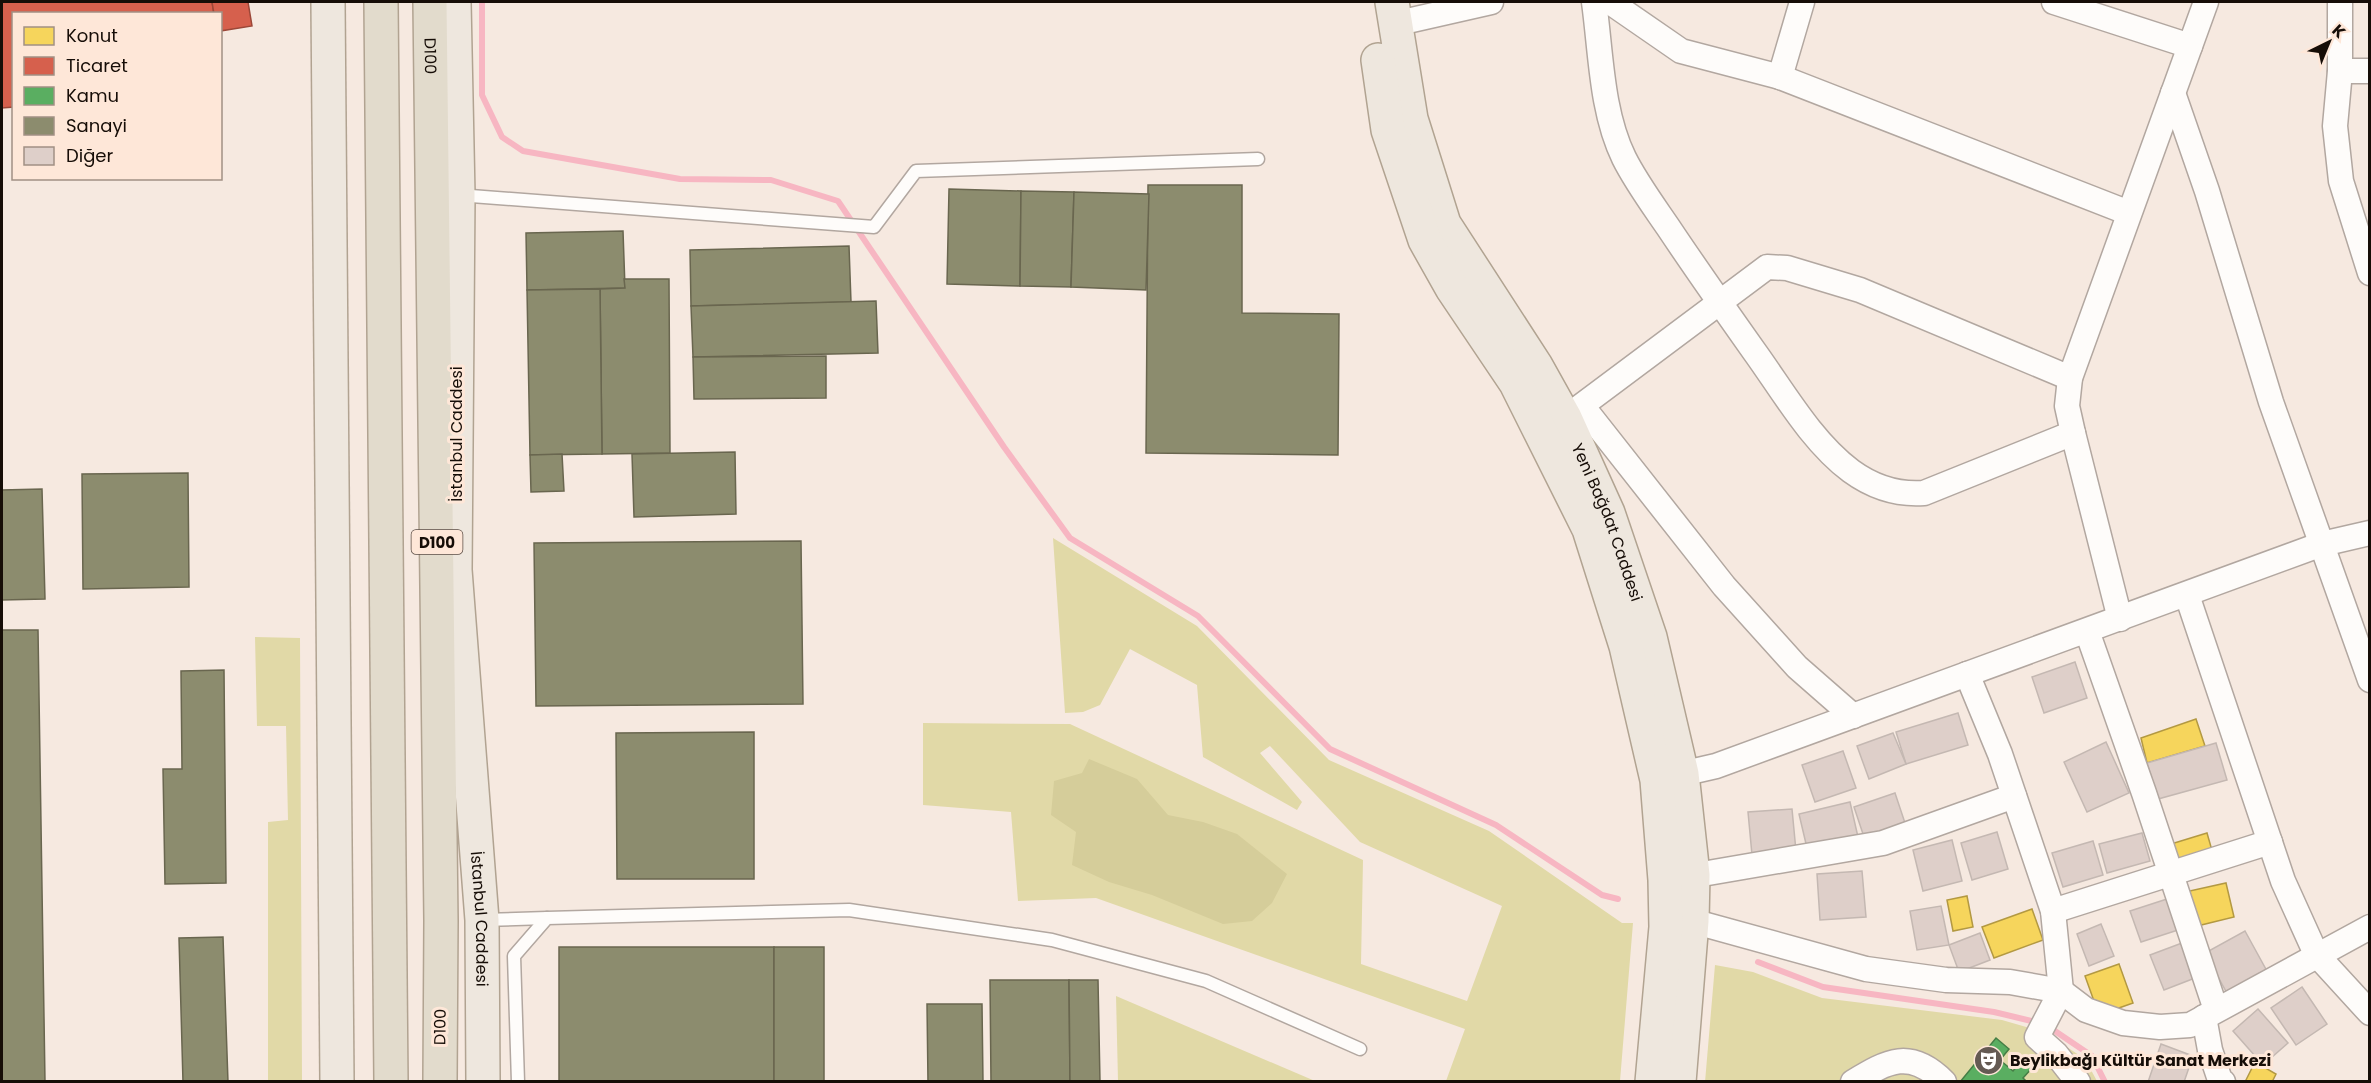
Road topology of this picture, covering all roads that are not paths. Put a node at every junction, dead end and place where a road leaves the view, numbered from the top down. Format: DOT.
graph roads {
  1 [pos="328,2"];
  2 [pos="381,2"];
  3 [pos="430,2"];
  4 [pos="454,2"];
  5 [pos="1371,2"];
  6 [pos="1491,2"];
  7 [pos="1594,2"];
  8 [pos="1610,2"];
  9 [pos="1802,2"];
  10 [pos="2054,2"];
  11 [pos="2206,2"];
  12 [pos="2340,2"];
  13 [pos="1393,13"];
  14 [pos="2190,46"];
  15 [pos="2340,71"];
  16 [pos="2370,71"];
  17 [pos="1780,77"];
  18 [pos="2173,93"];
  19 [pos="431,147"];
  20 [pos="1258,159"];
  21 [pos="458,195"];
  22 [pos="2129,213"];
  23 [pos="2370,273"];
  24 [pos="1718,302"];
  25 [pos="2070,378"];
  26 [pos="1574,413"];
  27 [pos="456,425"];
  28 [pos="2073,433"];
  29 [pos="2370,533"];
  30 [pos="2322,544"];
  31 [pos="2187,595"];
  32 [pos="2120,619"];
  33 [pos="2087,631"];
  34 [pos="1967,674"];
  35 [pos="2370,680"];
  36 [pos="1853,716"];
  37 [pos="1670,777"];
  38 [pos="2014,796"];
  39 [pos="2270,842"];
  40 [pos="2170,874"];
  41 [pos="1679,878"];
  42 [pos="2053,911"];
  43 [pos="547,918"];
  44 [pos="482,920"];
  45 [pos="1692,921"];
  46 [pos="2370,927"];
  47 [pos="2316,954"];
  48 [pos="2061,991"];
  49 [pos="2210,1013"];
  50 [pos="2370,1013"];
  51 [pos="1360,1049"];
  52 [pos="337,1082"];
  53 [pos="391,1082"];
  54 [pos="440,1082"];
  55 [pos="483,1082"];
  56 [pos="518,1082"];
  57 [pos="1652,1082"];
  58 [pos="1679,1082"];
  59 [pos="1852,1082"];
  60 [pos="1944,1082"];
  61 [pos="2078,1082"];
  62 [pos="2223,1082"];
  1 -- 52 [label="main road"];
  2 -- 53 [label="highway"];
  3 -- 19 [label="highway, D100 / D100"];
  4 -- 21 [label="main road, İstanbul Caddesi"];
  5 -- 37 [label="main road, Yeni Bağdat Caddesi"];
  6 -- 13 [label="street"];
  7 -- 24 [label="street"];
  8 -- 17 [label="street"];
  9 -- 17 [label="street"];
  10 -- 14 [label="street"];
  11 -- 14 [label="street"];
  12 -- 15 [label="street"];
  13 -- 26 [label="main road, Yeni Bağdat Caddesi"];
  14 -- 18 [label="street"];
  15 -- 16 [label="street"];
  15 -- 23 [label="street"];
  17 -- 22 [label="street"];
  18 -- 22 [label="street"];
  18 -- 30 [label="street"];
  19 -- 27 [label="highway"];
  19 -- 54 [label="highway, D100 / D100"];
  20 -- 21 [label="lane"];
  21 -- 27 [label="main road, İstanbul Caddesi"];
  22 -- 25 [label="street"];
  24 -- 25 [label="street"];
  24 -- 26 [label="street"];
  24 -- 28 [label="street"];
  25 -- 28 [label="street"];
  26 -- 36 [label="street"];
  26 -- 37 [label="main road, Yeni Bağdat Caddesi"];
  27 -- 44 [label="main road, İstanbul Caddesi"];
  28 -- 32 [label="street"];
  29 -- 30 [label="street"];
  30 -- 31 [label="street"];
  30 -- 35 [label="street"];
  31 -- 32 [label="street"];
  31 -- 39 [label="street"];
  32 -- 33 [label="street"];
  33 -- 34 [label="street"];
  33 -- 40 [label="street"];
  34 -- 36 [label="street"];
  34 -- 38 [label="street"];
  36 -- 37 [label="street"];
  37 -- 41 [label="main road, Yeni Bağdat Caddesi"];
  38 -- 41 [label="street"];
  38 -- 42 [label="street"];
  39 -- 40 [label="street"];
  39 -- 47 [label="street"];
  40 -- 42 [label="street"];
  40 -- 49 [label="street"];
  41 -- 45 [label="main road, Yeni Bağdat Caddesi"];
  41 -- 57 [label="main road, Yeni Bağdat Caddesi"];
  42 -- 48 [label="street"];
  43 -- 44 [label="lane"];
  43 -- 51 [label="lane"];
  43 -- 56 [label="lane"];
  44 -- 55 [label="main road, İstanbul Caddesi"];
  45 -- 48 [label="street"];
  45 -- 58 [label="main road, Yeni Bağdat Caddesi"];
  46 -- 47 [label="street"];
  47 -- 49 [label="street"];
  47 -- 50 [label="street"];
  48 -- 49 [label="street"];
  48 -- 61 [label="street"];
  49 -- 62 [label="street"];
  59 -- 60 [label="street"];
}
